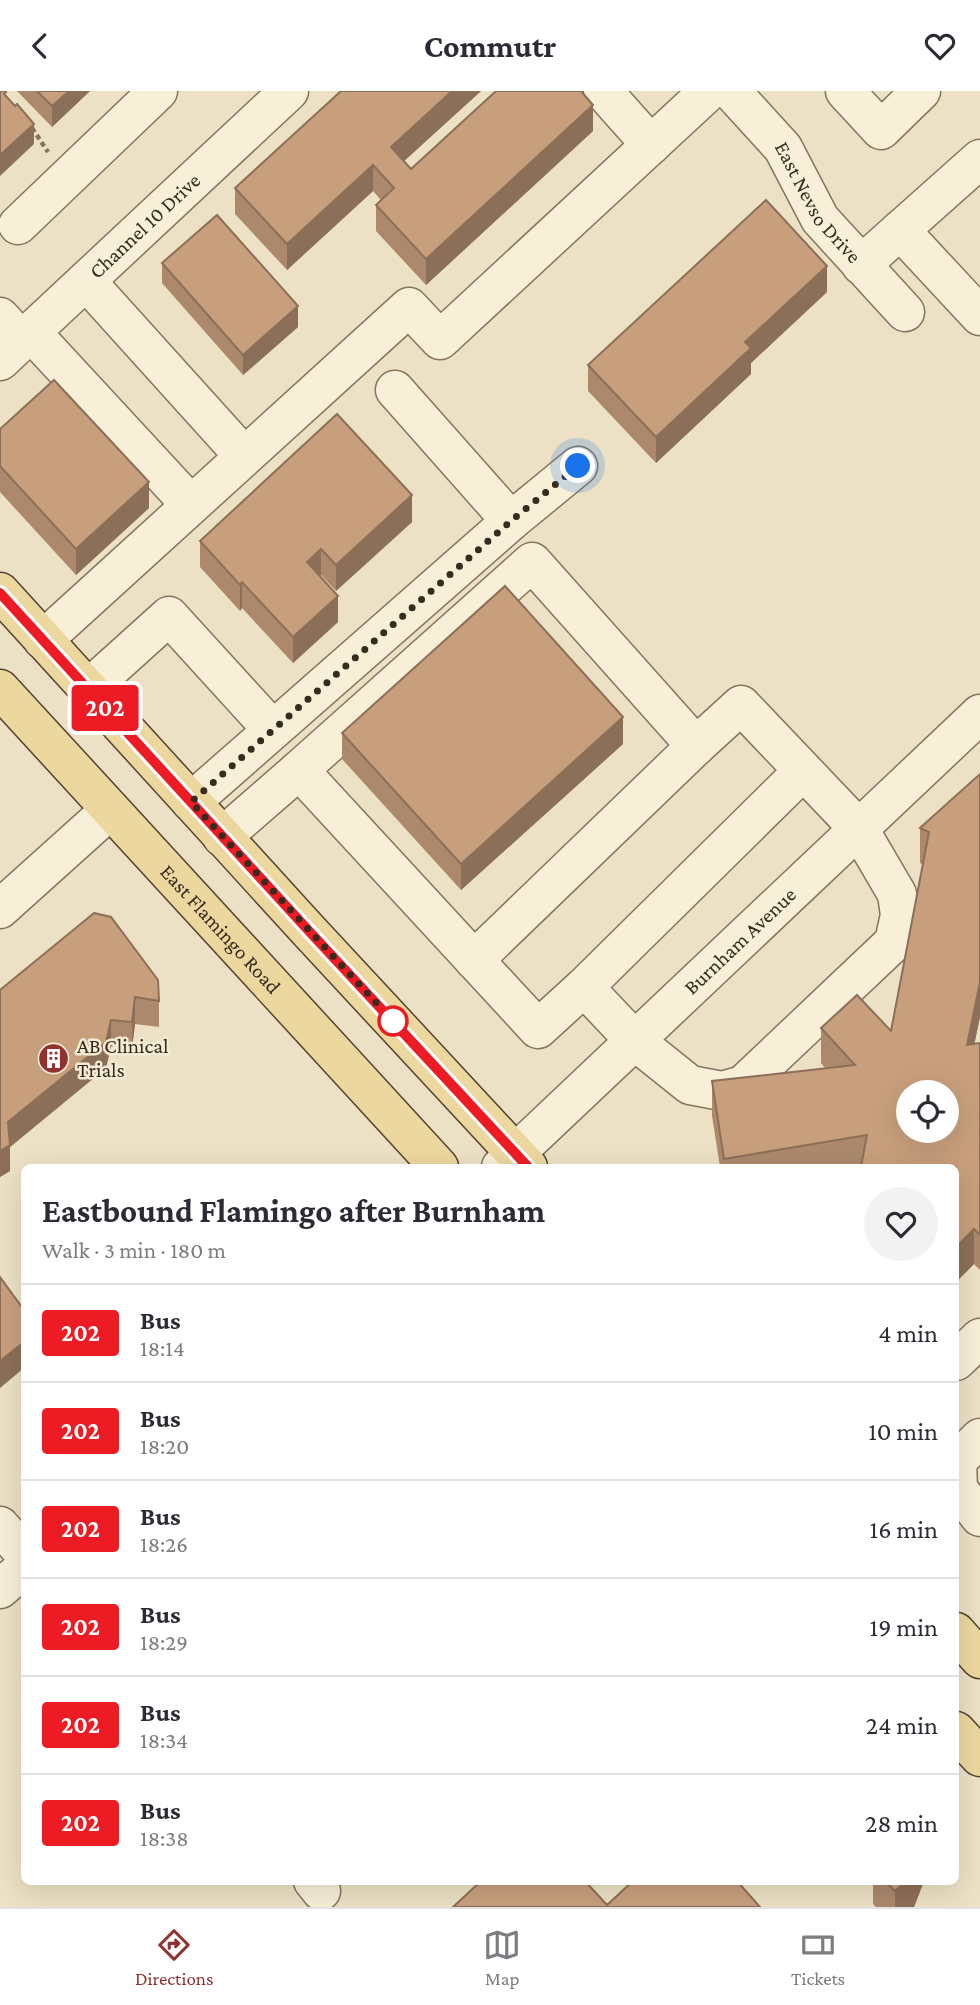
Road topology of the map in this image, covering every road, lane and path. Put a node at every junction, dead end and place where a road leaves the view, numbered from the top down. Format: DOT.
graph roads {
  1 [pos="158,91"];
  2 [pos="289,91"];
  3 [pos="603,91"];
  4 [pos="709,91"];
  5 [pos="731,91"];
  6 [pos="845,91"];
  7 [pos="920,91"];
  8 [pos="31,127"];
  9 [pos="651,145"];
  10 [pos="975,174"];
  11 [pos="69,176"];
  12 [pos="18,225"];
  13 [pos="900,230"];
  14 [pos="861,265"];
  15 [pos="86,281"];
  16 [pos="905,312"];
  17 [pos="980,316"];
  18 [pos="13,338"];
  19 [pos="394,390"];
  20 [pos="244,456"];
  21 [pos="578,466"];
  22 [pos="191,505"];
  23 [pos="511,521"];
  24 [pos="0,593"];
  25 [pos="0,611"];
  26 [pos="43,640"];
  27 [pos="0,689"];
  28 [pos="88,689"];
  29 [pos="980,713"];
  30 [pos="272,729"];
  31 [pos="696,746"];
  32 [pos="299,770"];
  33 [pos="803,771"];
  34 [pos="191,802"];
  35 [pos="110,810"];
  36 [pos="859,829"];
  37 [pos="222,837"];
  38 [pos="4,898"];
  39 [pos="474,960"];
  40 [pos="584,987"];
  41 [pos="635,1041"];
  42 [pos="515,1163"];
  43 [pos="436,1164"];
  44 [pos="980,1338"];
  45 [pos="959,1358"];
  46 [pos="980,1439"];
  47 [pos="959,1459"];
  48 [pos="959,1490"];
  49 [pos="980,1517"];
  50 [pos="0,1526"];
  51 [pos="21,1550"];
  52 [pos="21,1571"];
  53 [pos="0,1589"];
  54 [pos="959,1734"];
  55 [pos="980,1757"];
  1 -- 11 [label="street"];
  2 -- 15 [label="street, Channel 10 Drive"];
  3 -- 9 [label="street"];
  4 -- 9 [label="street"];
  5 -- 14 [label="street, East Nevso Drive"];
  6 -- 7 [label="street"];
  8 -- 11 [label="path"];
  9 -- 20 [label="street"];
  10 -- 13 [label="street"];
  11 -- 12 [label="street"];
  13 -- 14 [label="street"];
  13 -- 17 [label="street"];
  14 -- 16 [label="street, East Nevso Drive"];
  15 -- 18 [label="street, Channel 10 Drive"];
  15 -- 20 [label="street"];
  18 -- 22 [label="street"];
  19 -- 23 [label="street"];
  20 -- 22 [label="street"];
  21 -- 23 [label="street"];
  22 -- 26 [label="street"];
  23 -- 30 [label="street"];
  24 -- 26 [label="main road"];
  25 -- 26 [label="main road"];
  26 -- 28 [label="main road"];
  27 -- 35 [label="main road, East Flamingo Road"];
  28 -- 30 [label="street"];
  28 -- 34 [label="main road"];
  29 -- 36 [label="street, Burnham Avenue"];
  30 -- 34 [label="street"];
  31 -- 32 [label="street"];
  31 -- 33 [label="street"];
  31 -- 39 [label="street"];
  32 -- 37 [label="street"];
  32 -- 39 [label="street"];
  33 -- 36 [label="street"];
  33 -- 40 [label="street"];
  34 -- 37 [label="main road"];
  35 -- 38 [label="street"];
  35 -- 43 [label="main road, East Flamingo Road"];
  36 -- 41 [label="street, Burnham Avenue"];
  36 -- 41 [label="street"];
  37 -- 42 [label="main road"];
  39 -- 40 [label="street"];
  40 -- 41 [label="street"];
  41 -- 42 [label="street, Burnham Avenue"];
  44 -- 45 [label="street"];
  46 -- 47 [label="street"];
  48 -- 49 [label="street"];
  50 -- 51 [label="street"];
  52 -- 53 [label="street"];
  54 -- 55 [label="main road"];
}
